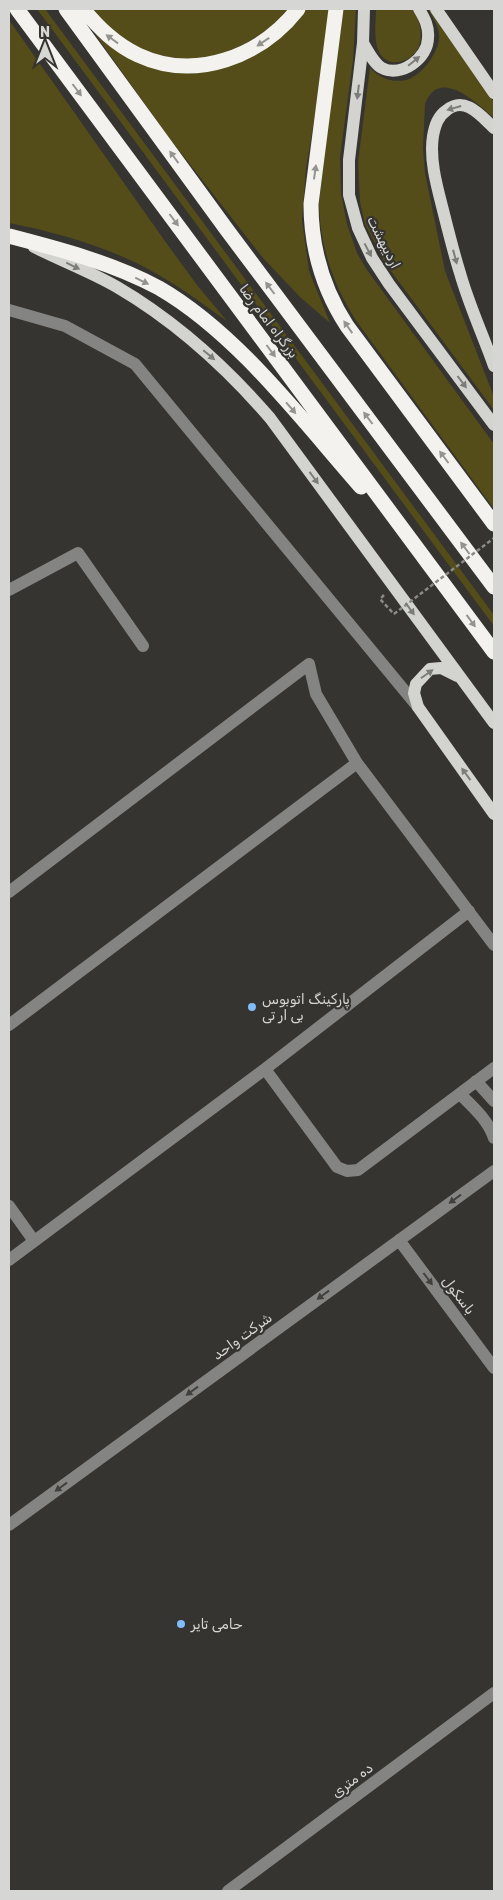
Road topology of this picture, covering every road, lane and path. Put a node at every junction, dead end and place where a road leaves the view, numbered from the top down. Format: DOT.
graph roads {
  1 [pos="17,9"];
  2 [pos="66,9"];
  3 [pos="83,9"];
  4 [pos="298,9"];
  5 [pos="336,9"];
  6 [pos="364,9"];
  7 [pos="420,9"];
  8 [pos="436,9"];
  9 [pos="363,44"];
  10 [pos="494,93"];
  11 [pos="494,128"];
  12 [pos="11,237"];
  13 [pos="9,310"];
  14 [pos="494,366"];
  15 [pos="494,425"];
  16 [pos="462,481"];
  17 [pos="494,524"];
  18 [pos="494,538"];
  19 [pos="432,568"];
  20 [pos="494,587"];
  21 [pos="9,590"];
  22 [pos="380,599"];
  23 [pos="142,646"];
  24 [pos="494,652"];
  25 [pos="461,679"];
  26 [pos="418,707"];
  27 [pos="494,723"];
  28 [pos="357,763"];
  29 [pos="494,814"];
  30 [pos="9,892"];
  31 [pos="468,911"];
  32 [pos="494,945"];
  33 [pos="9,1025"];
  34 [pos="494,1068"];
  35 [pos="265,1069"];
  36 [pos="476,1081"];
  37 [pos="460,1094"];
  38 [pos="494,1100"];
  39 [pos="494,1138"];
  40 [pos="494,1171"];
  41 [pos="9,1206"];
  42 [pos="399,1240"];
  43 [pos="34,1241"];
  44 [pos="9,1260"];
  45 [pos="494,1368"];
  46 [pos="9,1525"];
  47 [pos="494,1693"];
  48 [pos="228,1891"];
  1 -- 19 [label="highway, بزرگراه امام رضا, one-way"];
  20 -- 2 [label="highway, بزرگراه امام رضا, one-way"];
  4 -- 3 [label="highway, one-way"];
  16 -- 5 [label="highway, one-way"];
  6 -- 9 [label="main road, اردیبهشت"];
  9 -- 7 [label="main road, one-way"];
  8 -- 10 [label="main road"];
  9 -- 15 [label="main road, اردیبهشت, one-way"];
  11 -- 14 [label="main road, one-way"];
  12 -- 19 [label="highway, one-way"];
  12 -- 25 [label="main road, one-way"];
  13 -- 26 [label="street"];
  16 -- 17 [label="highway"];
  16 -- 18 [label="highway"];
  18 -- 22 [label="path, bridge"];
  19 -- 24 [label="highway, بزرگراه امام رضا, one-way"];
  21 -- 23 [label="street"];
  26 -- 25 [label="main road, one-way"];
  25 -- 27 [label="main road"];
  29 -- 26 [label="main road, one-way"];
  28 -- 30 [label="street"];
  28 -- 31 [label="street"];
  28 -- 33 [label="street"];
  31 -- 32 [label="street"];
  31 -- 35 [label="street"];
  34 -- 36 [label="street"];
  35 -- 37 [label="street"];
  35 -- 43 [label="street"];
  36 -- 37 [label="street"];
  36 -- 38 [label="street"];
  37 -- 39 [label="street"];
  40 -- 42 [label="street, شرکت واحد, one-way"];
  41 -- 43 [label="street"];
  42 -- 45 [label="street, باسکول, one-way"];
  42 -- 46 [label="street, شرکت واحد, one-way"];
  43 -- 44 [label="street"];
  47 -- 48 [label="street, ده متری"];
}
